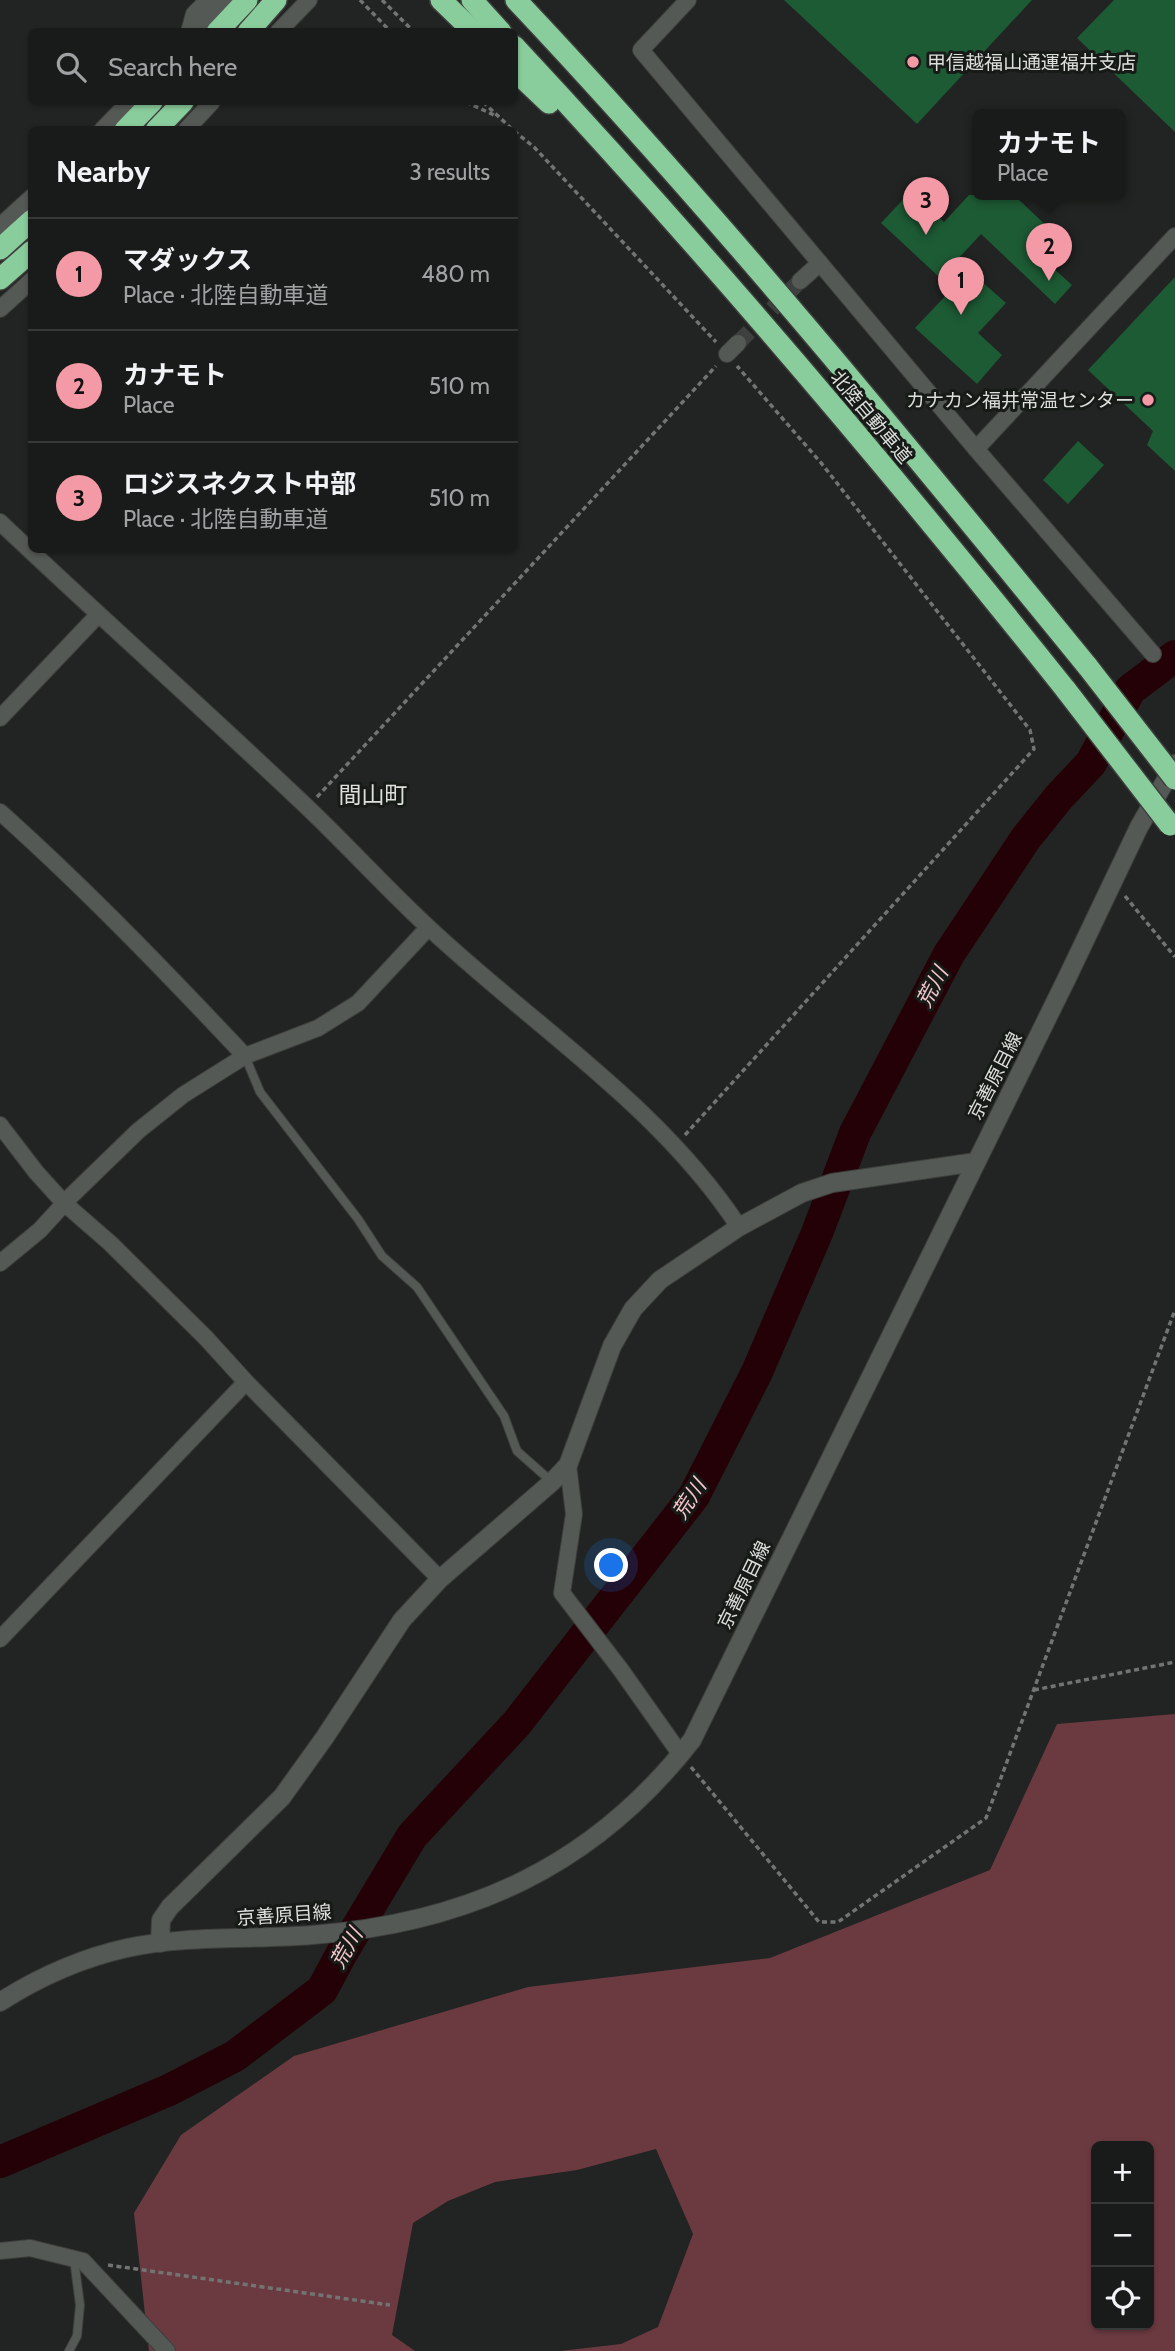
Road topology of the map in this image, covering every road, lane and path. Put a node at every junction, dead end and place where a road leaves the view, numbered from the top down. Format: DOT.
graph roads {
  1 [pos="208,0"];
  2 [pos="225,0"];
  3 [pos="247,0"];
  4 [pos="276,0"];
  5 [pos="309,0"];
  6 [pos="360,0"];
  7 [pos="383,0"];
  8 [pos="441,0"];
  9 [pos="471,0"];
  10 [pos="516,0"];
  11 [pos="528,0"];
  12 [pos="688,0"];
  13 [pos="189,28"];
  14 [pos="200,28"];
  15 [pos="221,28"];
  16 [pos="252,28"];
  17 [pos="282,28"];
  18 [pos="387,28"];
  19 [pos="410,28"];
  20 [pos="470,28"];
  21 [pos="497,28"];
  22 [pos="518,50"];
  23 [pos="518,74"];
  24 [pos="126,105"];
  25 [pos="149,105"];
  26 [pos="180,105"];
  27 [pos="209,105"];
  28 [pos="472,105"];
  29 [pos="486,105"];
  30 [pos="499,118"];
  31 [pos="106,126"];
  32 [pos="129,126"];
  33 [pos="160,126"];
  34 [pos="190,126"];
  35 [pos="509,126"];
  36 [pos="518,133"];
  37 [pos="651,147"];
  38 [pos="28,201"];
  39 [pos="28,224"];
  40 [pos="0,226"];
  41 [pos="1175,236"];
  42 [pos="0,249"];
  43 [pos="28,254"];
  44 [pos="820,263"];
  45 [pos="0,279"];
  46 [pos="800,281"];
  47 [pos="28,284"];
  48 [pos="744,302"];
  49 [pos="0,309"];
  50 [pos="733,349"];
  51 [pos="976,449"];
  52 [pos="0,522"];
  53 [pos="28,549"];
  54 [pos="33,553"];
  55 [pos="98,615"];
  56 [pos="1153,654"];
  57 [pos="0,719"];
  58 [pos="1175,764"];
  59 [pos="1175,779"];
  60 [pos="308,807"];
  61 [pos="0,812"];
  62 [pos="1172,828"];
  63 [pos="1113,882"];
  64 [pos="428,928"];
  65 [pos="1175,957"];
  66 [pos="245,1056"];
  67 [pos="0,1125"];
  68 [pos="675,1146"];
  69 [pos="976,1162"];
  70 [pos="64,1203"];
  71 [pos="739,1227"];
  72 [pos="0,1264"];
  73 [pos="1175,1310"];
  74 [pos="246,1382"];
  75 [pos="568,1465"];
  76 [pos="552,1482"];
  77 [pos="440,1580"];
  78 [pos="0,1639"];
  79 [pos="1175,1662"];
  80 [pos="1034,1690"];
  81 [pos="681,1755"];
  82 [pos="160,1943"];
  83 [pos="0,2002"];
  84 [pos="0,2251"];
  85 [pos="78,2260"];
  86 [pos="390,2305"];
  87 [pos="69,2351"];
  88 [pos="167,2351"];
  1 -- 13 [label="street"];
  2 -- 14 [label="street"];
  3 -- 15 [label="highway"];
  4 -- 16 [label="highway"];
  5 -- 17 [label="street"];
  6 -- 18 [label="path"];
  7 -- 19 [label="path"];
  8 -- 20 [label="highway"];
  9 -- 21 [label="highway"];
  10 -- 37 [label="highway, 北陸自動車道"];
  11 -- 37 [label="highway"];
  12 -- 44 [label="street"];
  22 -- 48 [label="highway, 北陸自動車道"];
  23 -- 48 [label="highway"];
  24 -- 31 [label="street"];
  25 -- 32 [label="highway"];
  26 -- 33 [label="highway"];
  27 -- 34 [label="street"];
  28 -- 30 [label="path"];
  29 -- 30 [label="path"];
  30 -- 35 [label="path"];
  36 -- 50 [label="path"];
  37 -- 59 [label="highway, 北陸自動車道, bridge"];
  38 -- 40 [label="street"];
  39 -- 42 [label="highway"];
  41 -- 51 [label="street"];
  43 -- 45 [label="highway"];
  44 -- 46 [label="street"];
  44 -- 51 [label="street"];
  47 -- 49 [label="street"];
  48 -- 62 [label="highway, 北陸自動車道, bridge"];
  50 -- 60 [label="path"];
  50 -- 68 [label="path"];
  51 -- 56 [label="street"];
  52 -- 53 [label="street"];
  54 -- 55 [label="street"];
  55 -- 57 [label="street"];
  55 -- 60 [label="street"];
  58 -- 63 [label="main road, 京善原目線"];
  60 -- 64 [label="street"];
  61 -- 66 [label="street"];
  63 -- 65 [label="path"];
  63 -- 69 [label="main road, 京善原目線"];
  64 -- 66 [label="street"];
  64 -- 68 [label="street"];
  66 -- 70 [label="street"];
  66 -- 76 [label="lane"];
  67 -- 70 [label="street"];
  68 -- 71 [label="street"];
  69 -- 71 [label="main road"];
  69 -- 81 [label="main road, 京善原目線"];
  70 -- 72 [label="street"];
  70 -- 74 [label="street"];
  71 -- 75 [label="main road"];
  73 -- 80 [label="path"];
  74 -- 77 [label="street"];
  74 -- 78 [label="street"];
  75 -- 76 [label="main road"];
  75 -- 81 [label="street"];
  76 -- 77 [label="main road"];
  77 -- 82 [label="main road"];
  79 -- 80 [label="path"];
  80 -- 81 [label="path"];
  81 -- 82 [label="main road, 京善原目線"];
  82 -- 83 [label="main road, 京善原目線"];
  84 -- 85 [label="street"];
  85 -- 86 [label="path"];
  85 -- 87 [label="lane"];
  85 -- 88 [label="street"];
}
